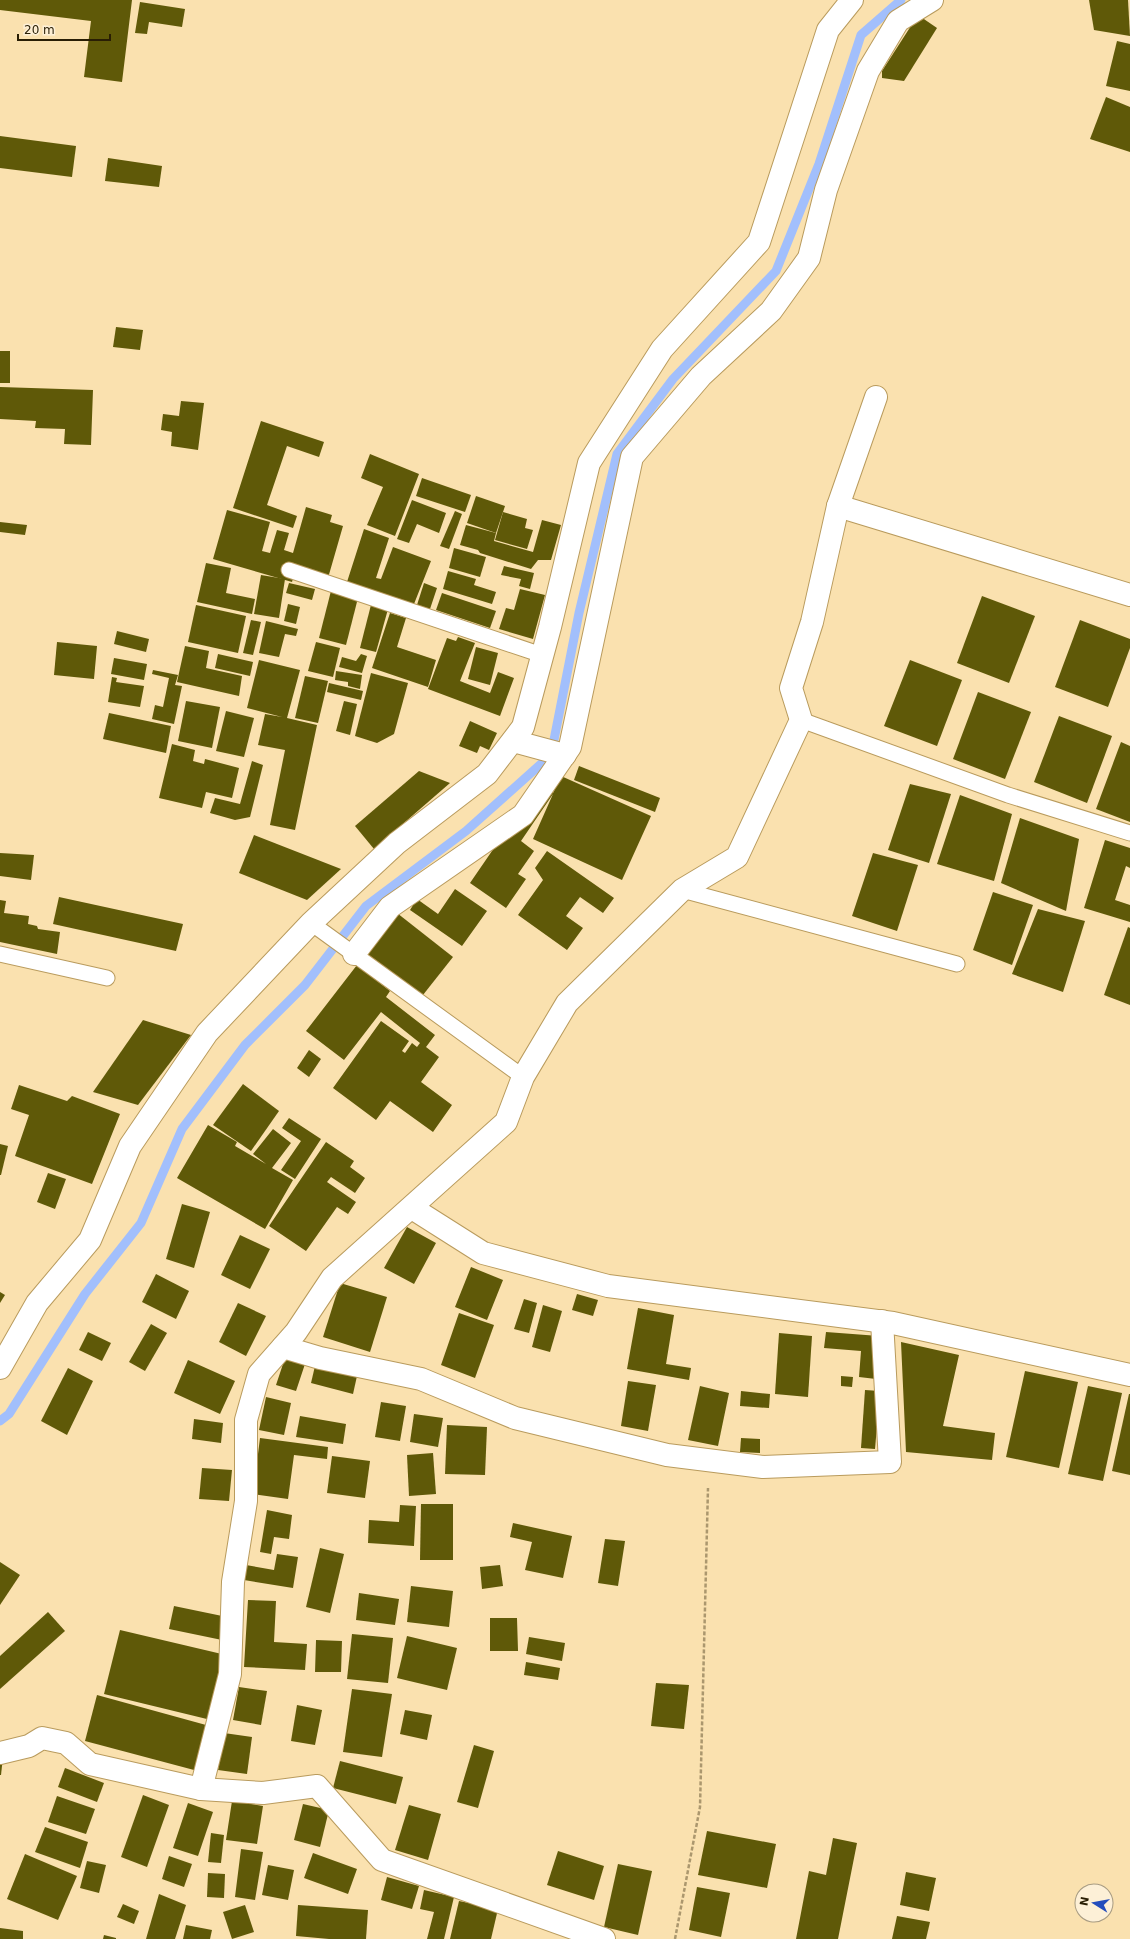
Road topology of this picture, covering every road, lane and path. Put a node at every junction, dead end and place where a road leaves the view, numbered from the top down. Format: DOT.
graph roads {
  1 [pos="852,0"];
  2 [pos="932,0"];
  3 [pos="876,397"];
  4 [pos="601,445"];
  5 [pos="632,457"];
  6 [pos="838,506"];
  7 [pos="289,570"];
  8 [pos="1130,595"];
  9 [pos="542,655"];
  10 [pos="801,720"];
  11 [pos="513,741"];
  12 [pos="565,755"];
  13 [pos="1130,833"];
  14 [pos="682,890"];
  15 [pos="316,927"];
  16 [pos="0,954"];
  17 [pos="354,954"];
  18 [pos="957,964"];
  19 [pos="107,978"];
  20 [pos="523,1077"];
  21 [pos="412,1208"];
  22 [pos="882,1321"];
  23 [pos="283,1347"];
  24 [pos="0,1368"];
  25 [pos="1130,1375"];
  26 [pos="709,1460"];
  27 [pos="0,1753"];
  28 [pos="201,1788"];
  29 [pos="604,1939"];
  30 [pos="675,1939"];
  1 -- 4 [label="street"];
  2 -- 5 [label="street"];
  3 -- 6 [label="street"];
  4 -- 5 [label="street"];
  4 -- 9 [label="street"];
  5 -- 12 [label="street"];
  6 -- 8 [label="street"];
  6 -- 10 [label="street"];
  7 -- 9 [label="lane"];
  9 -- 11 [label="street"];
  10 -- 13 [label="lane"];
  10 -- 14 [label="street"];
  11 -- 12 [label="street"];
  11 -- 15 [label="street"];
  12 -- 17 [label="street"];
  14 -- 18 [label="lane"];
  14 -- 20 [label="street"];
  15 -- 17 [label="lane"];
  15 -- 24 [label="street"];
  16 -- 19 [label="lane"];
  17 -- 20 [label="lane"];
  20 -- 21 [label="street"];
  21 -- 22 [label="street"];
  21 -- 23 [label="street"];
  22 -- 25 [label="street"];
  22 -- 26 [label="street"];
  23 -- 26 [label="street"];
  23 -- 28 [label="street"];
  26 -- 30 [label="path"];
  27 -- 28 [label="street"];
  28 -- 29 [label="street"];
}
